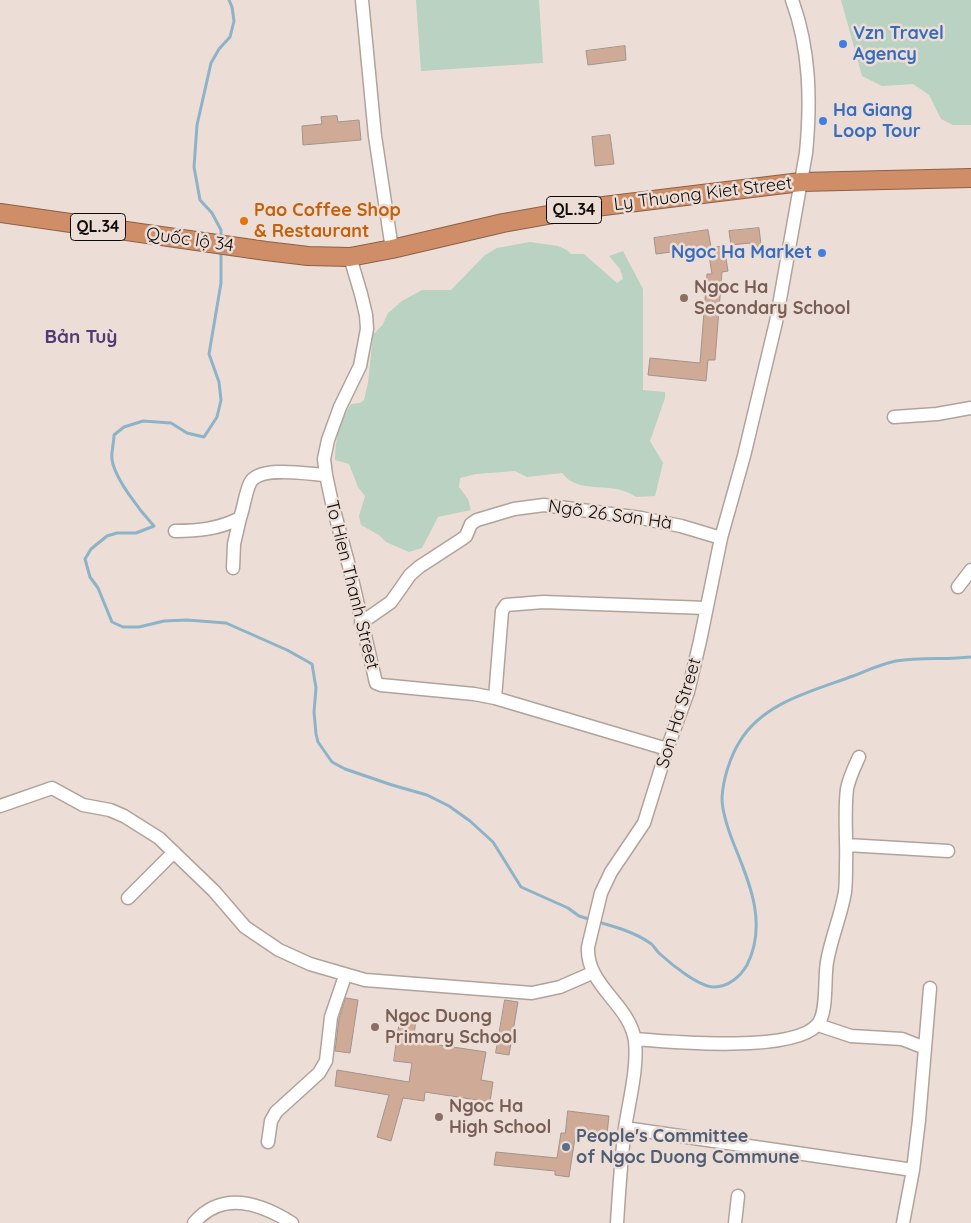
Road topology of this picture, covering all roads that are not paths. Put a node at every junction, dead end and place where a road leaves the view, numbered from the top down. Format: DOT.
graph roads {
  1 [pos="362,0"];
  2 [pos="792,0"];
  3 [pos="971,178"];
  4 [pos="800,182"];
  5 [pos="0,214"];
  6 [pos="392,249"];
  7 [pos="350,257"];
  8 [pos="971,408"];
  9 [pos="894,417"];
  10 [pos="326,475"];
  11 [pos="240,518"];
  12 [pos="175,531"];
  13 [pos="720,538"];
  14 [pos="233,568"];
  15 [pos="971,570"];
  16 [pos="958,587"];
  17 [pos="706,608"];
  18 [pos="361,623"];
  19 [pos="495,698"];
  20 [pos="667,749"];
  21 [pos="859,757"];
  22 [pos="0,806"];
  23 [pos="847,845"];
  24 [pos="948,851"];
  25 [pos="174,852"];
  26 [pos="128,898"];
  27 [pos="592,973"];
  28 [pos="345,976"];
  29 [pos="930,988"];
  30 [pos="818,1025"];
  31 [pos="635,1039"];
  32 [pos="925,1048"];
  33 [pos="625,1128"];
  34 [pos="268,1142"];
  35 [pos="913,1170"];
  36 [pos="738,1196"];
  37 [pos="194,1223"];
  38 [pos="292,1223"];
  39 [pos="617,1223"];
  40 [pos="735,1223"];
  41 [pos="903,1223"];
  1 -- 6 [label="street"];
  2 -- 4 [label="street, Son Ha Street"];
  3 -- 4 [label="highway, Ly Thuong Kiet Street / QL.34"];
  4 -- 6 [label="highway, Ly Thuong Kiet Street / QL.34"];
  4 -- 13 [label="street, Son Ha Street"];
  5 -- 7 [label="highway, Quốc lộ 34 / QL.34"];
  6 -- 7 [label="highway, Ly Thuong Kiet Street / QL.34"];
  7 -- 10 [label="street, To Hien Thanh Street"];
  8 -- 9 [label="street"];
  10 -- 11 [label="street"];
  10 -- 18 [label="street, To Hien Thanh Street"];
  11 -- 12 [label="street"];
  11 -- 14 [label="street"];
  13 -- 17 [label="street, Son Ha Street"];
  13 -- 18 [label="street, Ngõ 26 Sơn Hà"];
  15 -- 16 [label="street"];
  17 -- 19 [label="street"];
  17 -- 20 [label="street, Son Ha Street"];
  18 -- 19 [label="street, To Hien Thanh Street"];
  19 -- 20 [label="street, To Hien Thanh Street"];
  20 -- 27 [label="street, Son Ha Street"];
  21 -- 23 [label="street"];
  22 -- 25 [label="street"];
  23 -- 24 [label="street"];
  23 -- 30 [label="street"];
  25 -- 26 [label="street"];
  25 -- 28 [label="street"];
  27 -- 28 [label="street"];
  27 -- 31 [label="street, Son Ha Street"];
  28 -- 34 [label="street"];
  29 -- 32 [label="street"];
  30 -- 31 [label="street"];
  30 -- 32 [label="street"];
  31 -- 33 [label="street, Son Ha Street"];
  32 -- 35 [label="street"];
  33 -- 35 [label="street"];
  33 -- 39 [label="street, Son Ha Street"];
  35 -- 41 [label="street"];
  36 -- 40 [label="street"];
  37 -- 38 [label="street"];
}
